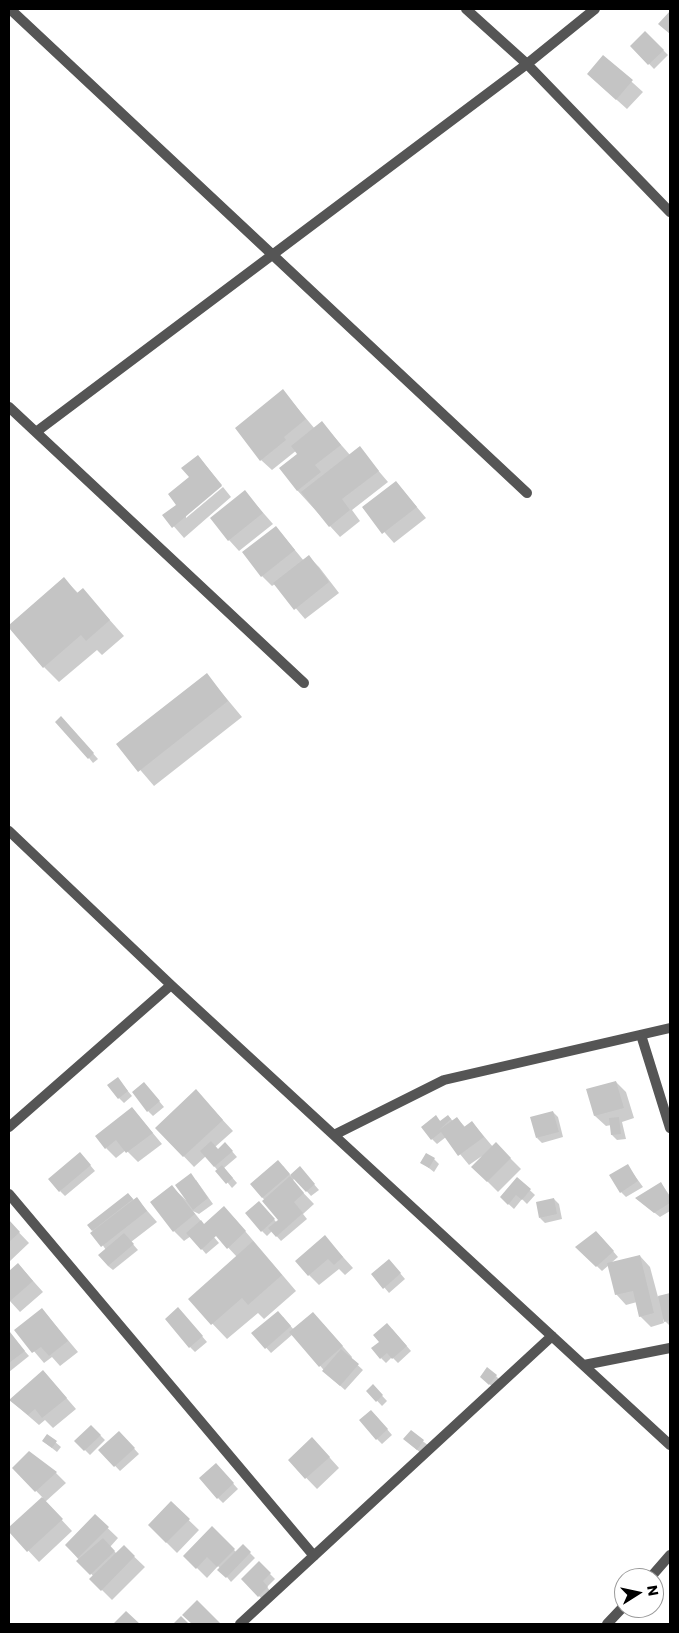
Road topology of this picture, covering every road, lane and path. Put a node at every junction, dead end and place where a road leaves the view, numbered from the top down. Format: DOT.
graph roads {
  1 [pos="10,9"];
  2 [pos="466,9"];
  3 [pos="594,9"];
  4 [pos="526,64"];
  5 [pos="670,212"];
  6 [pos="273,254"];
  7 [pos="9,407"];
  8 [pos="36,432"];
  9 [pos="527,493"];
  10 [pos="304,683"];
  11 [pos="9,831"];
  12 [pos="171,985"];
  13 [pos="670,1028"];
  14 [pos="641,1035"];
  15 [pos="9,1127"];
  16 [pos="670,1128"];
  17 [pos="334,1135"];
  18 [pos="9,1194"];
  19 [pos="552,1336"];
  20 [pos="670,1348"];
  21 [pos="584,1365"];
  22 [pos="670,1445"];
  23 [pos="314,1556"];
  24 [pos="670,1556"];
  25 [pos="659,1568"];
  26 [pos="240,1624"];
  1 -- 6 [label="street"];
  2 -- 4 [label="street"];
  3 -- 4 [label="street"];
  4 -- 5 [label="street"];
  4 -- 6 [label="street"];
  6 -- 8 [label="street"];
  6 -- 9 [label="street"];
  7 -- 8 [label="street"];
  8 -- 10 [label="street"];
  11 -- 12 [label="street"];
  12 -- 15 [label="street"];
  12 -- 17 [label="street"];
  13 -- 14 [label="street"];
  14 -- 16 [label="street"];
  14 -- 17 [label="street"];
  17 -- 19 [label="street"];
  18 -- 23 [label="street"];
  19 -- 21 [label="street"];
  19 -- 23 [label="street"];
  20 -- 21 [label="street"];
  21 -- 22 [label="street"];
  23 -- 26 [label="street"];
  24 -- 25 [label="street"];
}
